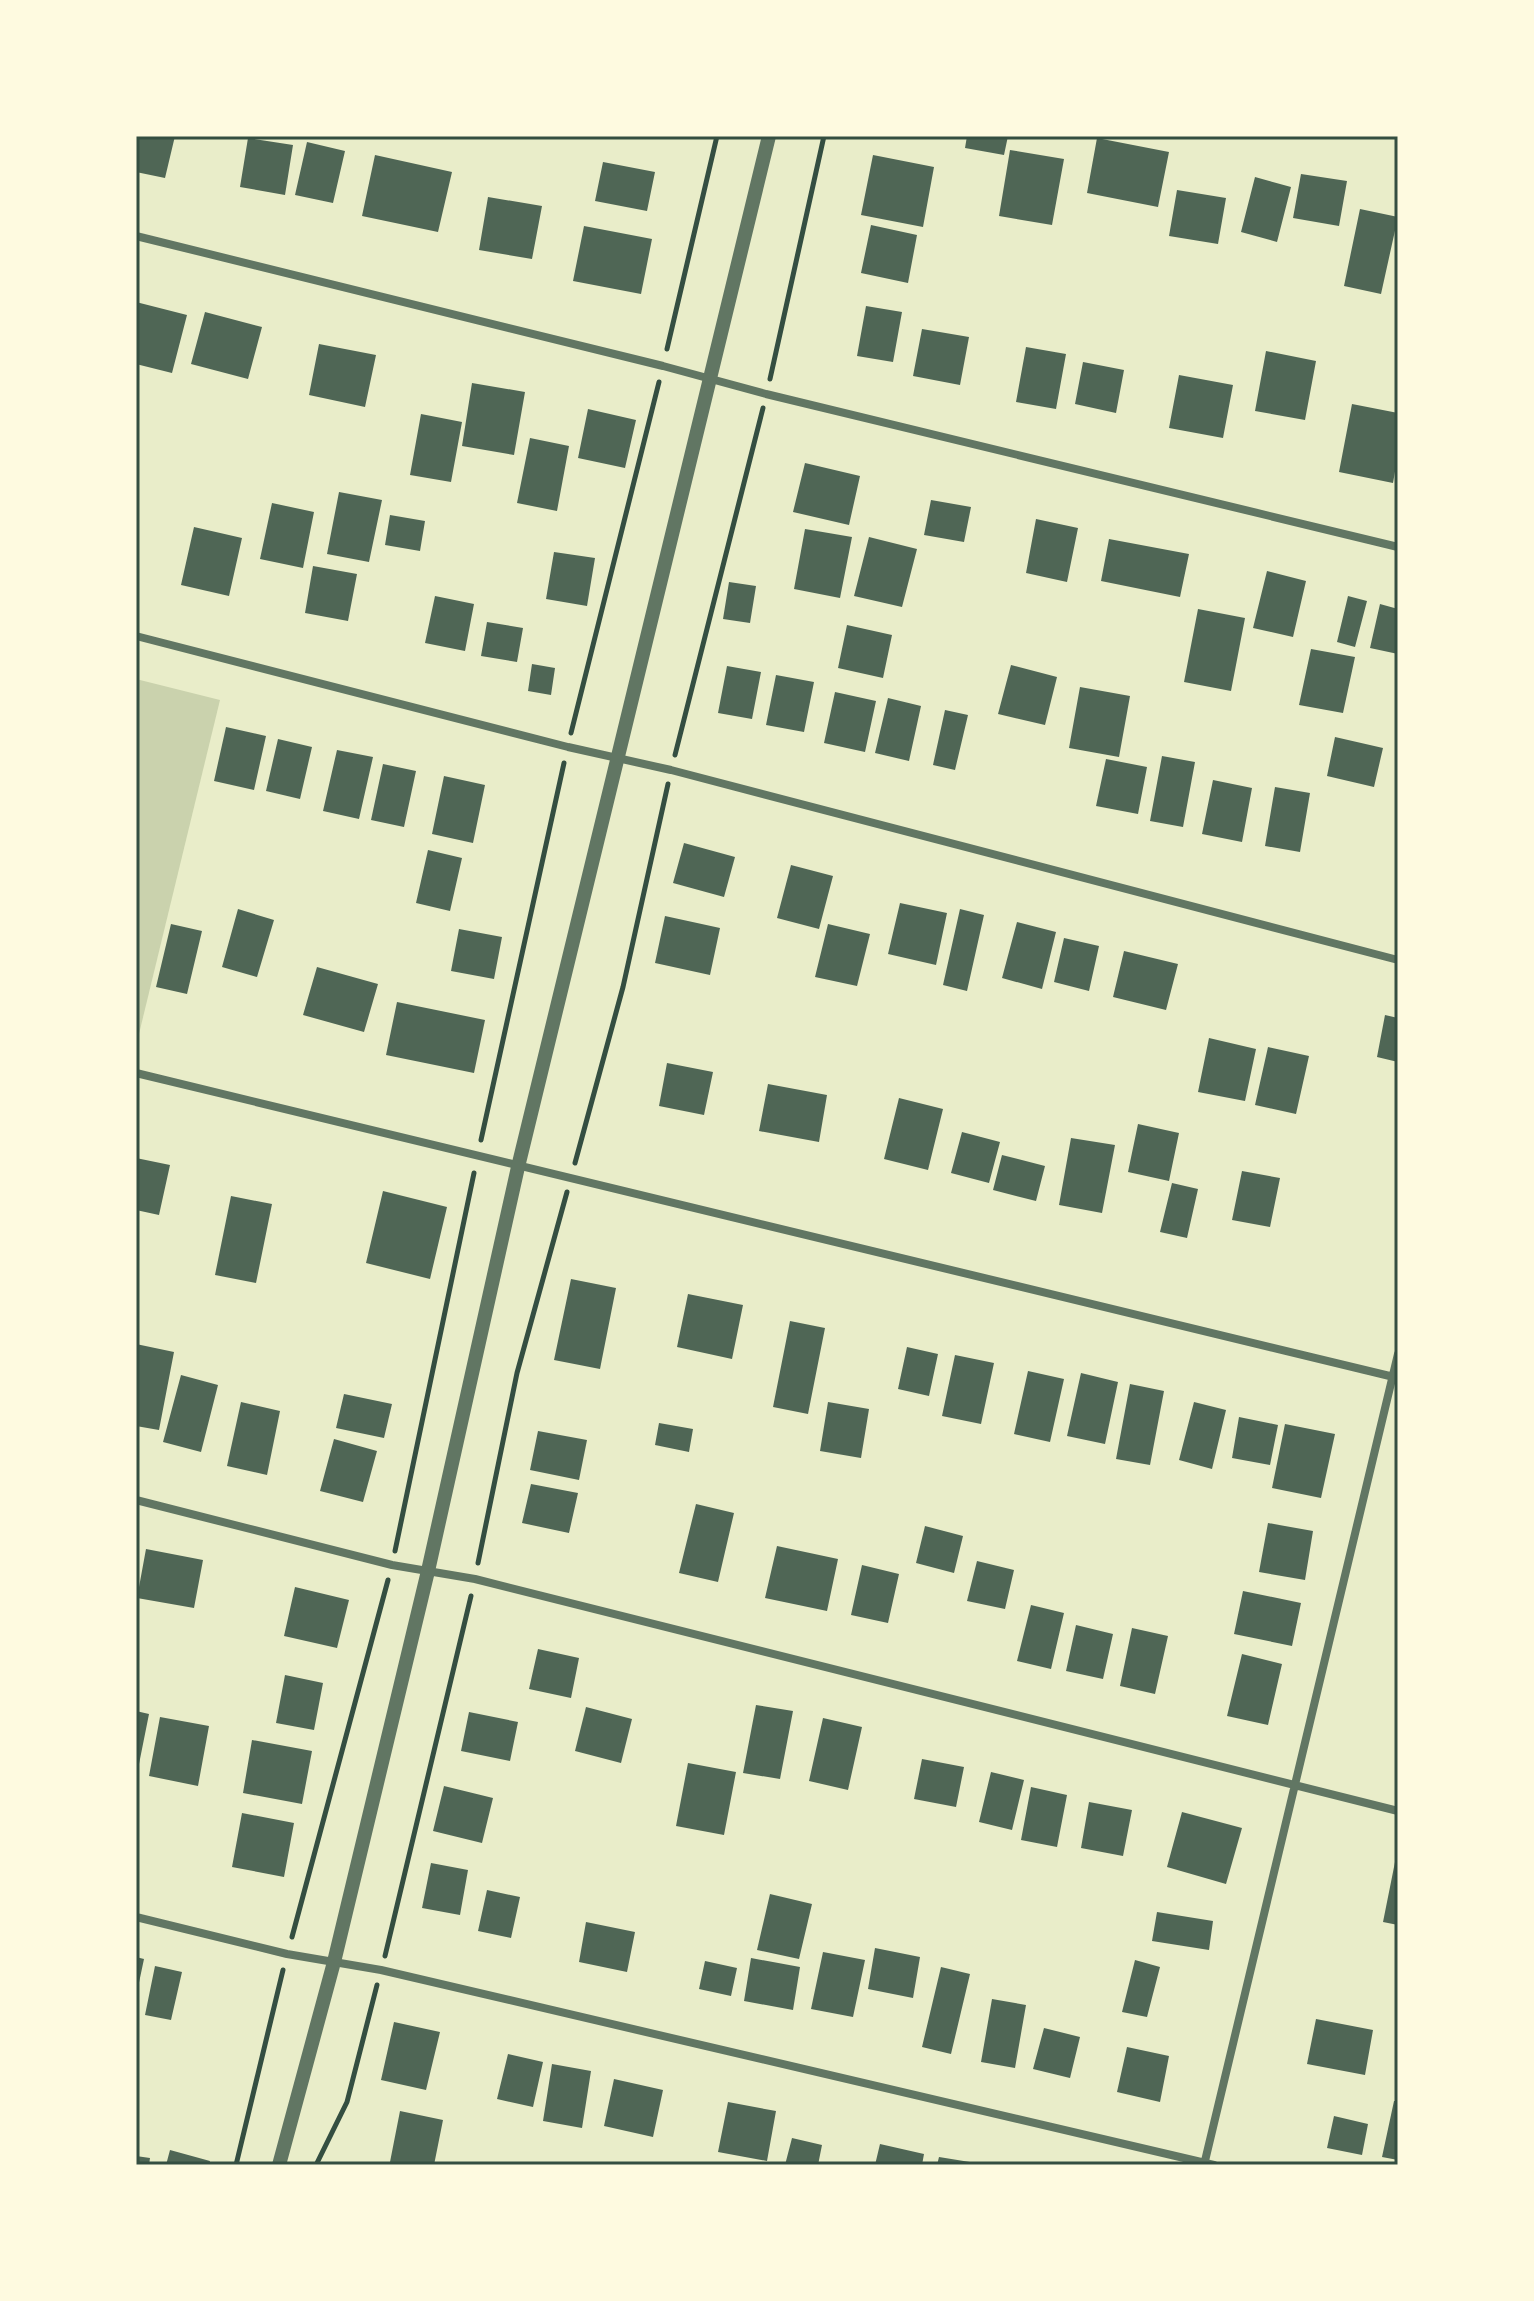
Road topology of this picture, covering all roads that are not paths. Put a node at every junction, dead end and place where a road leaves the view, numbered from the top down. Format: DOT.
graph roads {
  1 [pos="769,136"];
  2 [pos="136,236"];
  3 [pos="710,379"];
  4 [pos="1398,547"];
  5 [pos="136,636"];
  6 [pos="617,758"];
  7 [pos="1398,960"];
  8 [pos="136,1073"];
  9 [pos="518,1167"];
  10 [pos="1398,1354"];
  11 [pos="1395,1377"];
  12 [pos="136,1500"];
  13 [pos="428,1571"];
  14 [pos="1294,1786"];
  15 [pos="1398,1811"];
  16 [pos="136,1917"];
  17 [pos="334,1962"];
  18 [pos="1208,2164"];
  19 [pos="279,2165"];
  1 -- 3 [label="street"];
  2 -- 3 [label="street"];
  3 -- 4 [label="street"];
  3 -- 6 [label="street"];
  5 -- 6 [label="street"];
  6 -- 7 [label="street"];
  6 -- 9 [label="street"];
  8 -- 9 [label="street"];
  9 -- 11 [label="street"];
  9 -- 13 [label="street"];
  10 -- 11 [label="street"];
  11 -- 14 [label="street"];
  12 -- 13 [label="street"];
  13 -- 14 [label="street"];
  13 -- 17 [label="street"];
  14 -- 15 [label="street"];
  14 -- 18 [label="street"];
  16 -- 17 [label="street"];
  17 -- 18 [label="street"];
  17 -- 19 [label="street"];
}
